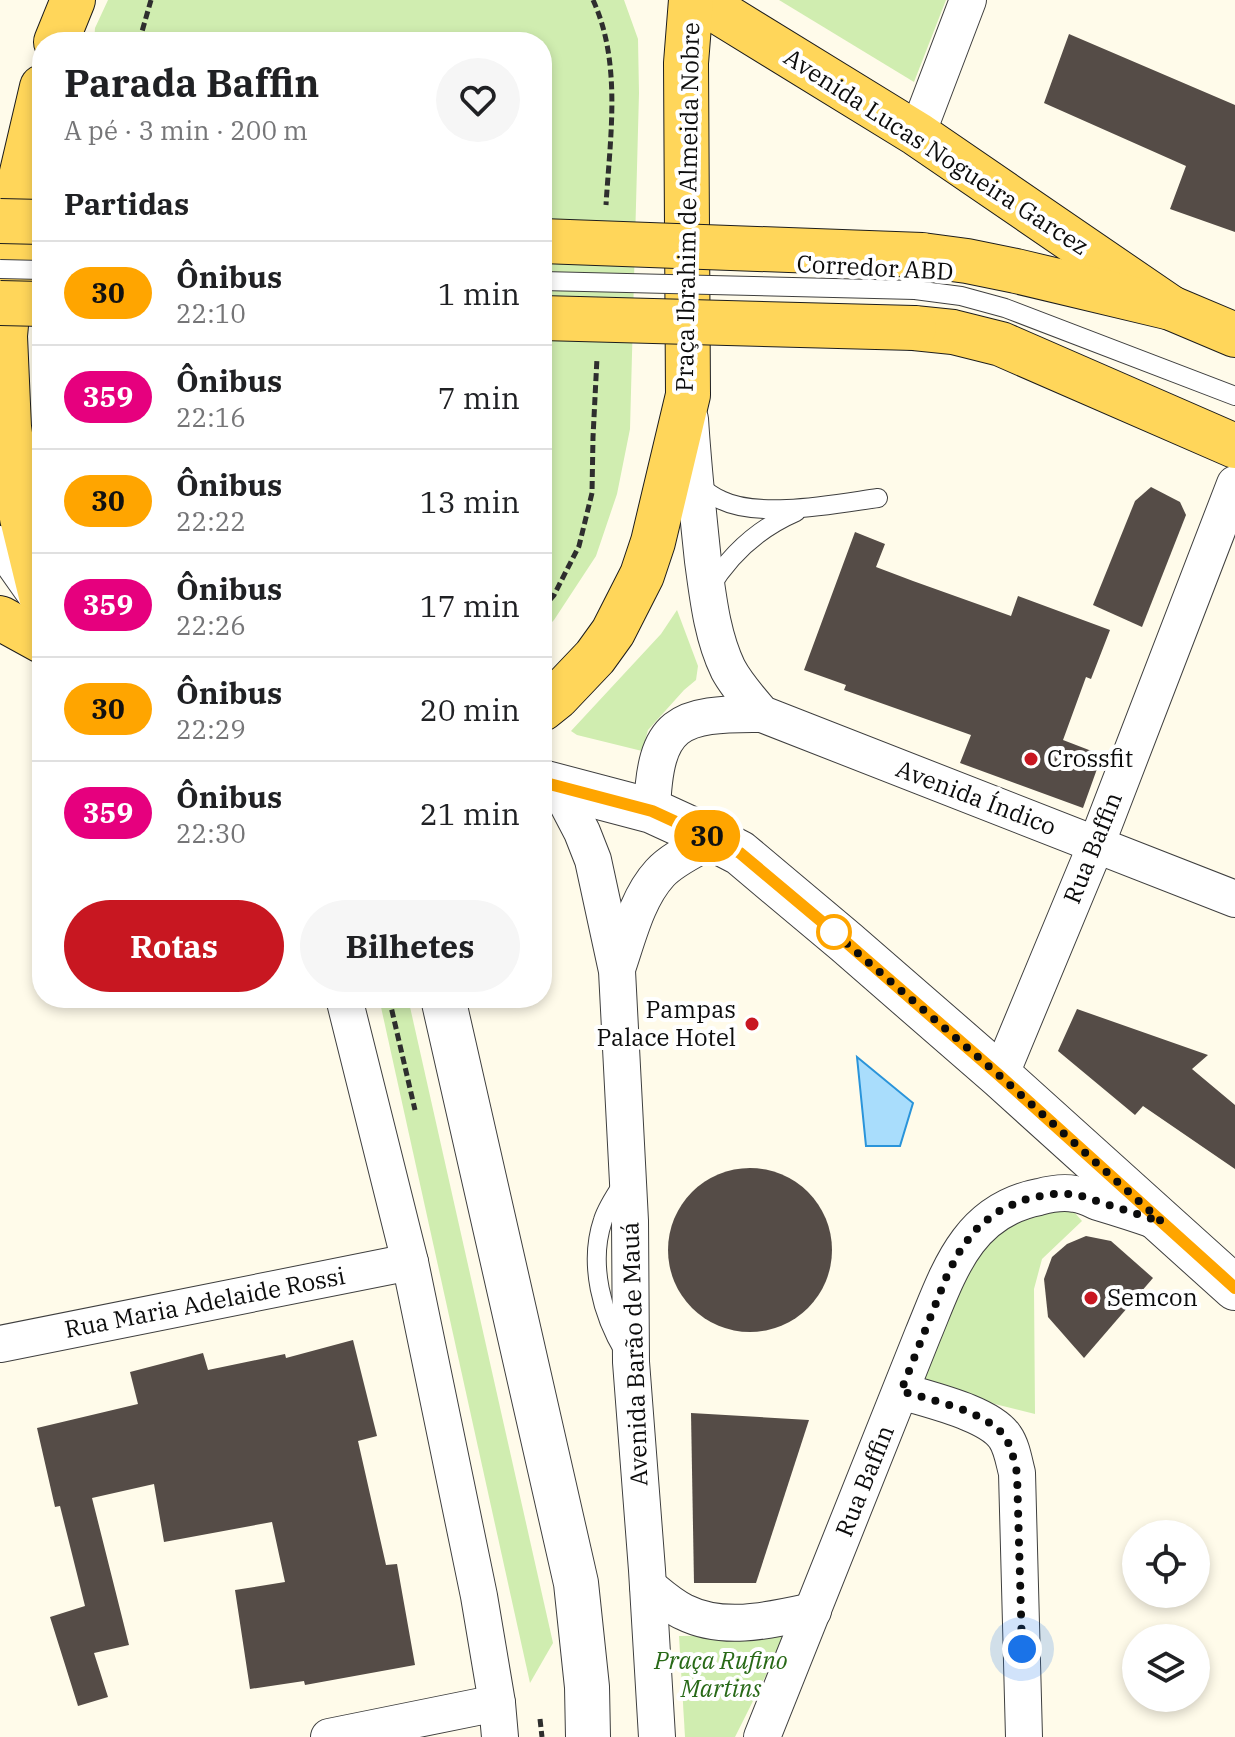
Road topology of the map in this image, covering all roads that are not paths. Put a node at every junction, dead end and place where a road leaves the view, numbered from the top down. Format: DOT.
graph roads {
  1 [pos="73,0"];
  2 [pos="691,0"];
  3 [pos="699,0"];
  4 [pos="968,0"];
  5 [pos="60,32"];
  6 [pos="32,130"];
  7 [pos="917,134"];
  8 [pos="0,221"];
  9 [pos="32,222"];
  10 [pos="552,242"];
  11 [pos="0,269"];
  12 [pos="32,270"];
  13 [pos="552,281"];
  14 [pos="917,291"];
  15 [pos="0,303"];
  16 [pos="32,304"];
  17 [pos="1171,308"];
  18 [pos="552,317"];
  19 [pos="1235,335"];
  20 [pos="688,395"];
  21 [pos="1235,396"];
  22 [pos="1235,446"];
  23 [pos="695,483"];
  24 [pos="1235,484"];
  25 [pos="878,498"];
  26 [pos="802,509"];
  27 [pos="0,544"];
  28 [pos="32,560"];
  29 [pos="32,588"];
  30 [pos="707,591"];
  31 [pos="0,618"];
  32 [pos="32,636"];
  33 [pos="552,701"];
  34 [pos="762,714"];
  35 [pos="552,785"];
  36 [pos="552,787"];
  37 [pos="652,811"];
  38 [pos="713,839"];
  39 [pos="1096,845"];
  40 [pos="1235,899"];
  41 [pos="617,971"];
  42 [pos="346,1008"];
  43 [pos="445,1008"];
  44 [pos="1000,1076"];
  45 [pos="1162,1222"];
  46 [pos="410,1262"];
  47 [pos="1235,1288"];
  48 [pos="0,1344"];
  49 [pos="901,1391"];
  50 [pos="648,1586"];
  51 [pos="813,1611"];
  52 [pos="498,1720"];
  53 [pos="329,1737"];
  54 [pos="588,1737"];
  55 [pos="657,1737"];
  56 [pos="762,1737"];
  57 [pos="1024,1737"];
  1 -- 5 [label="main road"];
  2 -- 20 [label="main road, Praça Ibrahim de Almeida Nobre"];
  3 -- 7 [label="main road, Avenida Lucas Nogueira Garcez"];
  4 -- 7 [label="street"];
  6 -- 28 [label="main road"];
  7 -- 17 [label="main road, Avenida Lucas Nogueira Garcez"];
  8 -- 9 [label="main road, bridge"];
  10 -- 14 [label="main road, bridge"];
  11 -- 12 [label="lane, bridge"];
  13 -- 14 [label="lane, Corredor ABD, bridge"];
  14 -- 17 [label="main road, Avenida Lucas Nogueira Garcez"];
  14 -- 18 [label="main road, Avenida Lucas Nogueira Garcez, bridge"];
  14 -- 21 [label="lane, Corredor ABD"];
  14 -- 22 [label="main road, Avenida Lucas Nogueira Garcez"];
  15 -- 16 [label="main road, bridge"];
  17 -- 19 [label="main road, Avenida Lucas Nogueira Garcez"];
  20 -- 23 [label="street, Avenida Índico"];
  20 -- 33 [label="main road, Praça Ibrahim de Almeida Nobre"];
  23 -- 26 [label="lane"];
  23 -- 30 [label="street, Avenida Índico"];
  24 -- 39 [label="street, Rua Baffin"];
  25 -- 26 [label="lane"];
  26 -- 30 [label="lane"];
  27 -- 29 [label="street"];
  30 -- 34 [label="street, Avenida Índico"];
  31 -- 32 [label="main road"];
  34 -- 37 [label="street, Avenida Índico"];
  34 -- 39 [label="street, Avenida Índico"];
  35 -- 37 [label="street"];
  36 -- 41 [label="street, Avenida Barão de Mauá"];
  37 -- 38 [label="street"];
  38 -- 41 [label="street, Avenida Barão de Mauá"];
  38 -- 44 [label="street"];
  39 -- 40 [label="street, Avenida Índico"];
  39 -- 44 [label="street, Rua Baffin"];
  41 -- 50 [label="street, Avenida Barão de Mauá"];
  42 -- 46 [label="street"];
  43 -- 54 [label="street"];
  44 -- 45 [label="street"];
  45 -- 47 [label="street"];
  45 -- 49 [label="street, Rua Baffin"];
  46 -- 48 [label="street, Rua Maria Adelaide Rossi"];
  46 -- 52 [label="street"];
  49 -- 51 [label="street, Rua Baffin"];
  49 -- 57 [label="street"];
  50 -- 51 [label="street"];
  50 -- 55 [label="street, Avenida Barão de Mauá"];
  51 -- 56 [label="street, Rua Baffin"];
  52 -- 53 [label="street"];
}
